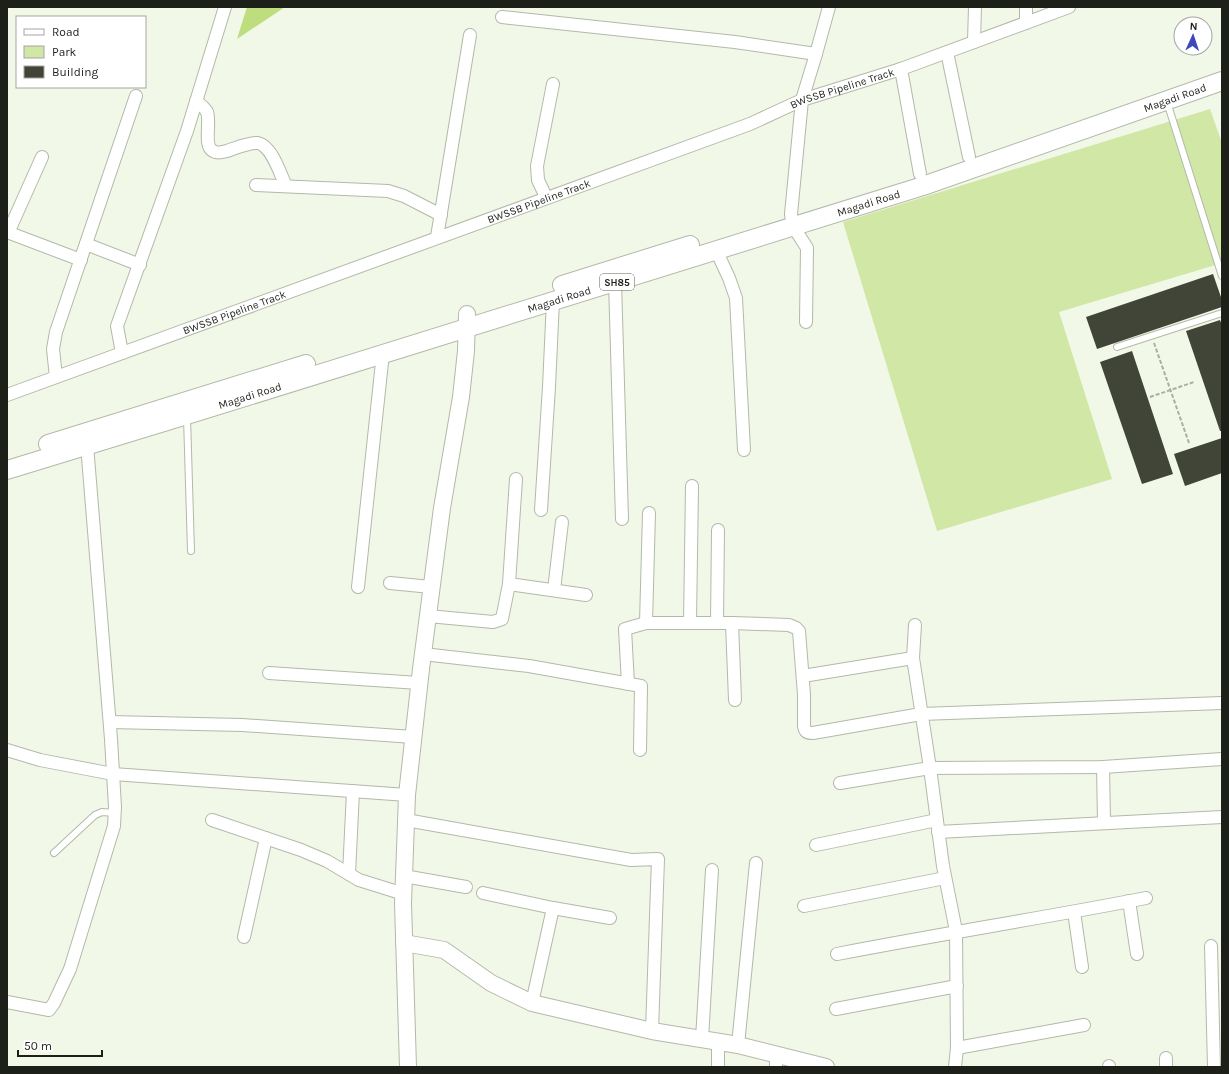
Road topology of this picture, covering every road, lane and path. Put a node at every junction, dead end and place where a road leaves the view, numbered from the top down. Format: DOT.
graph roads {
  1 [pos="225,7"];
  2 [pos="829,7"];
  3 [pos="974,7"];
  4 [pos="1026,7"];
  5 [pos="1070,7"];
  6 [pos="502,17"];
  7 [pos="1026,23"];
  8 [pos="470,36"];
  9 [pos="974,42"];
  10 [pos="947,52"];
  11 [pos="816,54"];
  12 [pos="901,69"];
  13 [pos="1222,69"];
  14 [pos="1222,81"];
  15 [pos="553,84"];
  16 [pos="136,96"];
  17 [pos="802,100"];
  18 [pos="196,101"];
  19 [pos="1166,101"];
  20 [pos="969,157"];
  21 [pos="42,158"];
  22 [pos="920,174"];
  23 [pos="256,185"];
  24 [pos="286,186"];
  25 [pos="546,198"];
  26 [pos="441,215"];
  27 [pos="792,220"];
  28 [pos="7,233"];
  29 [pos="437,237"];
  30 [pos="86,244"];
  31 [pos="716,250"];
  32 [pos="81,260"];
  33 [pos="140,265"];
  34 [pos="1222,276"];
  35 [pos="615,282"];
  36 [pos="553,300"];
  37 [pos="1222,313"];
  38 [pos="468,320"];
  39 [pos="806,322"];
  40 [pos="1152,336"];
  41 [pos="1117,347"];
  42 [pos="122,353"];
  43 [pos="383,353"];
  44 [pos="56,377"];
  45 [pos="1194,382"];
  46 [pos="1170,390"];
  47 [pos="7,395"];
  48 [pos="1150,397"];
  49 [pos="187,415"];
  50 [pos="1189,443"];
  51 [pos="88,445"];
  52 [pos="744,450"];
  53 [pos="7,457"];
  54 [pos="7,470"];
  55 [pos="516,479"];
  56 [pos="692,486"];
  57 [pos="541,510"];
  58 [pos="649,513"];
  59 [pos="622,519"];
  60 [pos="562,522"];
  61 [pos="718,530"];
  62 [pos="190,551"];
  63 [pos="390,583"];
  64 [pos="509,584"];
  65 [pos="358,587"];
  66 [pos="432,587"];
  67 [pos="554,590"];
  68 [pos="586,595"];
  69 [pos="428,616"];
  70 [pos="646,623"];
  71 [pos="690,623"];
  72 [pos="717,623"];
  73 [pos="732,623"];
  74 [pos="915,625"];
  75 [pos="423,654"];
  76 [pos="913,658"];
  77 [pos="269,673"];
  78 [pos="810,675"];
  79 [pos="419,683"];
  80 [pos="628,684"];
  81 [pos="735,700"];
  82 [pos="1222,703"];
  83 [pos="922,714"];
  84 [pos="110,722"];
  85 [pos="413,737"];
  86 [pos="7,750"];
  87 [pos="640,750"];
  88 [pos="1222,759"];
  89 [pos="1103,767"];
  90 [pos="930,768"];
  91 [pos="114,774"];
  92 [pos="840,782"];
  93 [pos="353,791"];
  94 [pos="407,795"];
  95 [pos="115,813"];
  96 [pos="1222,817"];
  97 [pos="212,820"];
  98 [pos="406,820"];
  99 [pos="937,820"];
  100 [pos="1104,822"];
  101 [pos="938,832"];
  102 [pos="266,838"];
  103 [pos="816,845"];
  104 [pos="54,853"];
  105 [pos="756,863"];
  106 [pos="712,870"];
  107 [pos="349,874"];
  108 [pos="404,876"];
  109 [pos="945,878"];
  110 [pos="466,887"];
  111 [pos="483,893"];
  112 [pos="404,894"];
  113 [pos="1146,898"];
  114 [pos="1129,901"];
  115 [pos="804,906"];
  116 [pos="553,908"];
  117 [pos="1074,912"];
  118 [pos="610,918"];
  119 [pos="956,932"];
  120 [pos="244,937"];
  121 [pos="404,943"];
  122 [pos="1211,946"];
  123 [pos="837,954"];
  124 [pos="1137,954"];
  125 [pos="1082,967"];
  126 [pos="957,986"];
  127 [pos="7,1002"];
  128 [pos="532,1003"];
  129 [pos="836,1009"];
  130 [pos="1084,1025"];
  131 [pos="652,1031"];
  132 [pos="702,1039"];
  133 [pos="718,1041"];
  134 [pos="738,1045"];
  135 [pos="957,1048"];
  136 [pos="776,1061"];
  137 [pos="408,1067"];
  138 [pos="718,1067"];
  139 [pos="826,1067"];
  140 [pos="955,1067"];
  141 [pos="1214,1067"];
  1 -- 18 [label="street"];
  2 -- 11 [label="street"];
  3 -- 9 [label="street"];
  4 -- 7 [label="street"];
  5 -- 7 [label="street, BWSSB Pipeline Track"];
  6 -- 11 [label="street"];
  7 -- 9 [label="street, BWSSB Pipeline Track"];
  8 -- 26 [label="street"];
  9 -- 10 [label="street, BWSSB Pipeline Track"];
  10 -- 12 [label="street, BWSSB Pipeline Track"];
  10 -- 20 [label="street"];
  11 -- 17 [label="street"];
  12 -- 17 [label="street, BWSSB Pipeline Track"];
  12 -- 22 [label="street"];
  13 -- 20 [label="main road, Magadi Road / SH85"];
  14 -- 19 [label="main road, Magadi Road / SH85"];
  15 -- 25 [label="street"];
  16 -- 30 [label="street"];
  17 -- 25 [label="street, BWSSB Pipeline Track"];
  17 -- 27 [label="street"];
  18 -- 24 [label="street"];
  18 -- 33 [label="street"];
  19 -- 27 [label="main road, Magadi Road / SH85"];
  19 -- 34 [label="lane"];
  20 -- 22 [label="main road, Magadi Road / SH85"];
  21 -- 28 [label="street"];
  22 -- 27 [label="main road, Magadi Road / SH85"];
  23 -- 24 [label="street"];
  24 -- 26 [label="street"];
  25 -- 29 [label="street, BWSSB Pipeline Track"];
  26 -- 29 [label="street"];
  27 -- 31 [label="main road, Magadi Road / SH85"];
  27 -- 38 [label="main road, Magadi Road / SH85"];
  27 -- 39 [label="street"];
  28 -- 32 [label="street"];
  29 -- 42 [label="street, BWSSB Pipeline Track"];
  30 -- 32 [label="street"];
  30 -- 33 [label="street"];
  31 -- 35 [label="main road, Magadi Road / SH85"];
  31 -- 52 [label="street"];
  32 -- 44 [label="street"];
  33 -- 42 [label="street"];
  35 -- 36 [label="main road, Magadi Road / SH85"];
  35 -- 59 [label="street"];
  36 -- 38 [label="main road, Magadi Road / SH85"];
  36 -- 57 [label="street"];
  37 -- 40 [label="lane"];
  38 -- 43 [label="main road, Magadi Road / SH85"];
  38 -- 53 [label="main road, Magadi Road / SH85"];
  38 -- 66 [label="street"];
  40 -- 41 [label="lane"];
  40 -- 46 [label="path"];
  42 -- 44 [label="street, BWSSB Pipeline Track"];
  43 -- 49 [label="main road, Magadi Road / SH85"];
  43 -- 65 [label="street"];
  44 -- 47 [label="street, BWSSB Pipeline Track"];
  45 -- 46 [label="path"];
  46 -- 48 [label="path"];
  46 -- 50 [label="path"];
  49 -- 51 [label="main road, Magadi Road / SH85"];
  49 -- 62 [label="lane"];
  51 -- 54 [label="main road, Magadi Road / SH85"];
  51 -- 84 [label="street"];
  55 -- 64 [label="street"];
  56 -- 71 [label="street"];
  58 -- 70 [label="street"];
  60 -- 67 [label="street"];
  61 -- 72 [label="street"];
  63 -- 66 [label="street"];
  64 -- 67 [label="street"];
  64 -- 69 [label="street"];
  66 -- 69 [label="street"];
  67 -- 68 [label="street"];
  69 -- 75 [label="street"];
  70 -- 71 [label="street"];
  70 -- 80 [label="street"];
  71 -- 72 [label="street"];
  72 -- 73 [label="street"];
  73 -- 81 [label="street"];
  73 -- 83 [label="street"];
  74 -- 76 [label="street"];
  75 -- 79 [label="street"];
  75 -- 80 [label="street"];
  76 -- 78 [label="street"];
  76 -- 83 [label="street"];
  77 -- 79 [label="street"];
  79 -- 85 [label="street"];
  80 -- 87 [label="street"];
  82 -- 83 [label="street"];
  83 -- 90 [label="street"];
  84 -- 85 [label="street"];
  84 -- 91 [label="street"];
  85 -- 94 [label="street"];
  86 -- 91 [label="street"];
  88 -- 89 [label="street"];
  89 -- 90 [label="street"];
  89 -- 100 [label="street"];
  90 -- 92 [label="street"];
  90 -- 99 [label="street"];
  91 -- 93 [label="street"];
  91 -- 95 [label="street"];
  93 -- 94 [label="street"];
  93 -- 107 [label="street"];
  94 -- 98 [label="street"];
  95 -- 104 [label="lane"];
  95 -- 127 [label="street"];
  96 -- 100 [label="street"];
  97 -- 102 [label="street"];
  98 -- 108 [label="street"];
  98 -- 131 [label="street"];
  99 -- 101 [label="street"];
  99 -- 103 [label="street"];
  100 -- 101 [label="street"];
  101 -- 109 [label="street"];
  102 -- 107 [label="street"];
  102 -- 120 [label="street"];
  105 -- 134 [label="street"];
  106 -- 132 [label="street"];
  107 -- 112 [label="street"];
  108 -- 110 [label="street"];
  108 -- 112 [label="street"];
  109 -- 115 [label="street"];
  109 -- 119 [label="street"];
  111 -- 116 [label="street"];
  112 -- 121 [label="street"];
  113 -- 114 [label="street"];
  114 -- 117 [label="street"];
  114 -- 124 [label="street"];
  116 -- 118 [label="street"];
  116 -- 128 [label="street"];
  117 -- 119 [label="street"];
  117 -- 125 [label="street"];
  119 -- 123 [label="street"];
  119 -- 126 [label="street"];
  121 -- 128 [label="street"];
  121 -- 137 [label="street"];
  122 -- 141 [label="street"];
  126 -- 129 [label="street"];
  126 -- 135 [label="street"];
  128 -- 131 [label="street"];
  130 -- 135 [label="street"];
  131 -- 132 [label="street"];
  132 -- 133 [label="street"];
  133 -- 134 [label="street"];
  133 -- 138 [label="street"];
  134 -- 136 [label="street"];
  135 -- 140 [label="street"];
  136 -- 139 [label="street"];
}
